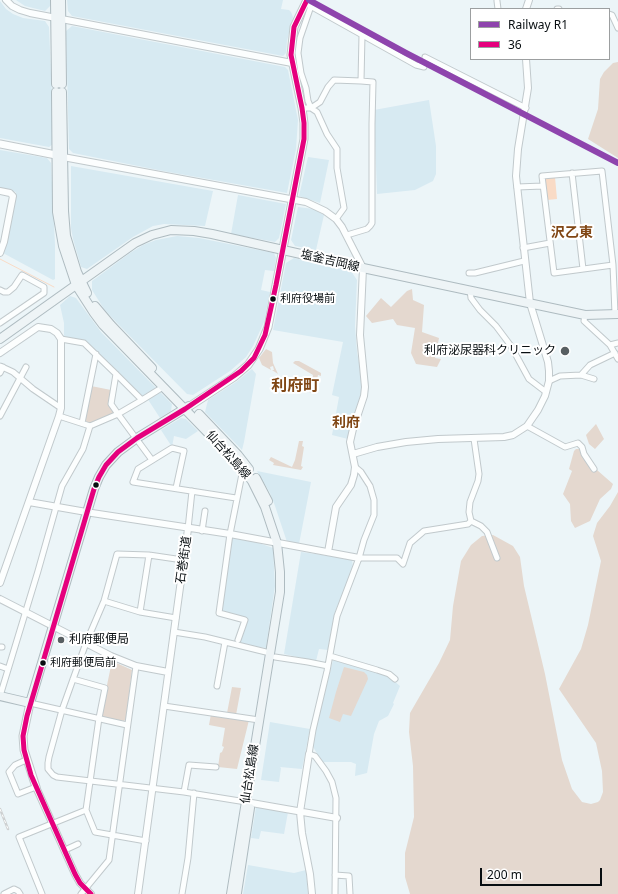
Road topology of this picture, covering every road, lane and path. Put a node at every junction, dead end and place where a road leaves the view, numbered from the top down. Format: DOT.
graph roads {
  1 [pos="6,0"];
  2 [pos="55,0"];
  3 [pos="61,0"];
  4 [pos="497,1"];
  5 [pos="308,3"];
  6 [pos="498,8"];
  7 [pos="610,14"];
  8 [pos="58,19"];
  9 [pos="618,28"];
  10 [pos="362,35"];
  11 [pos="526,60"];
  12 [pos="292,63"];
  13 [pos="361,81"];
  14 [pos="302,108"];
  15 [pos="311,108"];
  16 [pos="526,108"];
  17 [pos="0,144"];
  18 [pos="60,156"];
  19 [pos="572,173"];
  20 [pos="543,186"];
  21 [pos="517,187"];
  22 [pos="0,191"];
  23 [pos="293,200"];
  24 [pos="336,219"];
  25 [pos="347,235"];
  26 [pos="550,243"];
  27 [pos="523,248"];
  28 [pos="283,250"];
  29 [pos="0,251"];
  30 [pos="524,261"];
  31 [pos="613,265"];
  32 [pos="363,268"];
  33 [pos="583,270"];
  34 [pos="469,273"];
  35 [pos="79,283"];
  36 [pos="0,290"];
  37 [pos="470,290"];
  38 [pos="530,303"];
  39 [pos="617,314"];
  40 [pos="585,315"];
  41 [pos="0,323"];
  42 [pos="0,339"];
  43 [pos="61,339"];
  44 [pos="618,343"];
  45 [pos="610,345"];
  46 [pos="0,353"];
  47 [pos="615,353"];
  48 [pos="96,354"];
  49 [pos="618,359"];
  50 [pos="2,366"];
  51 [pos="26,367"];
  52 [pos="0,373"];
  53 [pos="116,374"];
  54 [pos="581,375"];
  55 [pos="20,379"];
  56 [pos="594,379"];
  57 [pos="549,381"];
  58 [pos="163,387"];
  59 [pos="546,392"];
  60 [pos="142,400"];
  61 [pos="188,407"];
  62 [pos="61,408"];
  63 [pos="118,414"];
  64 [pos="0,416"];
  65 [pos="59,416"];
  66 [pos="82,423"];
  67 [pos="90,426"];
  68 [pos="527,426"];
  69 [pos="137,438"];
  70 [pos="474,438"];
  71 [pos="353,454"];
  72 [pos="152,460"];
  73 [pos="355,467"];
  74 [pos="243,469"];
  75 [pos="594,469"];
  76 [pos="176,488"];
  77 [pos="192,491"];
  78 [pos="236,498"];
  79 [pos="29,502"];
  80 [pos="56,507"];
  81 [pos="205,510"];
  82 [pos="87,512"];
  83 [pos="472,521"];
  84 [pos="188,529"];
  85 [pos="202,531"];
  86 [pos="230,534"];
  87 [pos="279,544"];
  88 [pos="328,552"];
  89 [pos="149,555"];
  90 [pos="359,558"];
  91 [pos="497,558"];
  92 [pos="183,560"];
  93 [pos="0,582"];
  94 [pos="0,599"];
  95 [pos="104,601"];
  96 [pos="25,612"];
  97 [pos="140,612"];
  98 [pos="176,618"];
  99 [pos="53,626"];
  100 [pos="174,632"];
  101 [pos="238,640"];
  102 [pos="225,642"];
  103 [pos="86,643"];
  104 [pos="272,655"];
  105 [pos="330,656"];
  106 [pos="0,666"];
  107 [pos="136,666"];
  108 [pos="328,666"];
  109 [pos="8,669"];
  110 [pos="168,672"];
  111 [pos="73,679"];
  112 [pos="395,679"];
  113 [pos="217,686"];
  114 [pos="0,696"];
  115 [pos="30,703"];
  116 [pos="164,706"];
  117 [pos="62,710"];
  118 [pos="99,718"];
  119 [pos="259,720"];
  120 [pos="127,725"];
  121 [pos="309,754"];
  122 [pos="26,760"];
  123 [pos="216,767"];
  124 [pos="90,780"];
  125 [pos="119,784"];
  126 [pos="36,786"];
  127 [pos="153,788"];
  128 [pos="184,792"];
  129 [pos="194,793"];
  130 [pos="248,803"];
  131 [pos="86,810"];
  132 [pos="300,812"];
  133 [pos="336,818"];
  134 [pos="53,823"];
  135 [pos="112,835"];
  136 [pos="146,841"];
  137 [pos="78,844"];
  138 [pos="65,850"];
  139 [pos="335,875"];
  140 [pos="83,891"];
  141 [pos="4,894"];
  142 [pos="20,894"];
  143 [pos="42,894"];
  144 [pos="91,894"];
  145 [pos="138,894"];
  146 [pos="182,894"];
  147 [pos="231,894"];
  148 [pos="237,894"];
  149 [pos="312,894"];
  150 [pos="335,894"];
  151 [pos="350,894"];
  1 -- 8 [label="street"];
  2 -- 8 [label="main road"];
  3 -- 8 [label="main road"];
  4 -- 6 [label="street"];
  5 -- 10 [label="street"];
  5 -- 12 [label="main road"];
  5 -- 15 [label="street"];
  7 -- 9 [label="street"];
  8 -- 12 [label="street"];
  8 -- 18 [label="main road, 仙台松島線"];
  10 -- 13 [label="street"];
  10 -- 16 [label="street"];
  11 -- 16 [label="street"];
  12 -- 14 [label="main road"];
  13 -- 15 [label="street"];
  13 -- 25 [label="street"];
  14 -- 15 [label="street"];
  14 -- 23 [label="main road"];
  15 -- 24 [label="street"];
  16 -- 21 [label="street"];
  17 -- 18 [label="main road"];
  18 -- 23 [label="street"];
  18 -- 35 [label="main road, 仙台松島線"];
  19 -- 20 [label="street"];
  19 -- 31 [label="street"];
  19 -- 33 [label="street"];
  20 -- 21 [label="street"];
  20 -- 26 [label="street"];
  21 -- 27 [label="street"];
  22 -- 29 [label="street"];
  23 -- 24 [label="street"];
  23 -- 28 [label="main road"];
  24 -- 25 [label="street"];
  25 -- 32 [label="street"];
  26 -- 27 [label="street"];
  26 -- 33 [label="street"];
  27 -- 30 [label="street"];
  28 -- 32 [label="main road, 塩釜吉岡線"];
  28 -- 35 [label="main road, 塩釜吉岡線"];
  28 -- 61 [label="main road"];
  30 -- 34 [label="street"];
  30 -- 38 [label="street"];
  31 -- 33 [label="street"];
  31 -- 39 [label="street"];
  32 -- 37 [label="main road, 塩釜吉岡線"];
  32 -- 71 [label="street"];
  35 -- 42 [label="main road, 塩釜吉岡線"];
  35 -- 58 [label="main road, 仙台松島線"];
  35 -- 61 [label="main road, 仙台松島線"];
  36 -- 41 [label="street"];
  37 -- 38 [label="main road, 塩釜吉岡線"];
  37 -- 59 [label="street"];
  38 -- 40 [label="main road, 塩釜吉岡線"];
  38 -- 57 [label="street"];
  39 -- 40 [label="main road, 塩釜吉岡線"];
  40 -- 45 [label="street"];
  43 -- 46 [label="street"];
  43 -- 48 [label="street"];
  43 -- 62 [label="street"];
  44 -- 45 [label="street"];
  45 -- 47 [label="street"];
  47 -- 49 [label="street"];
  47 -- 54 [label="street"];
  48 -- 53 [label="street"];
  48 -- 66 [label="street"];
  50 -- 52 [label="street"];
  50 -- 55 [label="street"];
  51 -- 55 [label="street"];
  53 -- 60 [label="street"];
  53 -- 63 [label="street"];
  54 -- 56 [label="street"];
  54 -- 57 [label="street"];
  55 -- 62 [label="street"];
  55 -- 64 [label="street"];
  57 -- 59 [label="street"];
  58 -- 60 [label="street"];
  58 -- 61 [label="main road, 仙台松島線"];
  59 -- 68 [label="street"];
  60 -- 63 [label="street"];
  61 -- 69 [label="main road"];
  61 -- 74 [label="main road, 仙台松島線"];
  61 -- 87 [label="main road, 仙台松島線"];
  62 -- 65 [label="street"];
  63 -- 67 [label="street"];
  63 -- 69 [label="street"];
  65 -- 66 [label="street"];
  65 -- 79 [label="street"];
  66 -- 67 [label="street"];
  67 -- 80 [label="street"];
  68 -- 70 [label="street"];
  68 -- 75 [label="street"];
  69 -- 72 [label="street"];
  69 -- 82 [label="main road"];
  70 -- 71 [label="street"];
  70 -- 83 [label="street"];
  71 -- 73 [label="street"];
  72 -- 76 [label="street"];
  72 -- 76 [label="street"];
  73 -- 88 [label="street"];
  73 -- 90 [label="street"];
  74 -- 78 [label="street"];
  74 -- 87 [label="main road, 仙台松島線"];
  76 -- 77 [label="street"];
  77 -- 78 [label="street"];
  77 -- 84 [label="street"];
  78 -- 86 [label="street"];
  79 -- 80 [label="street, 石巻街道"];
  79 -- 93 [label="street"];
  80 -- 82 [label="street, 石巻街道"];
  80 -- 96 [label="street"];
  81 -- 85 [label="street"];
  82 -- 84 [label="street, 石巻街道"];
  82 -- 99 [label="main road"];
  83 -- 90 [label="street"];
  83 -- 91 [label="street"];
  84 -- 85 [label="street"];
  84 -- 92 [label="street, 石巻街道"];
  85 -- 86 [label="street"];
  86 -- 87 [label="street"];
  86 -- 101 [label="street"];
  87 -- 88 [label="street"];
  87 -- 104 [label="main road, 仙台松島線"];
  88 -- 90 [label="street"];
  89 -- 92 [label="street"];
  89 -- 95 [label="street"];
  89 -- 97 [label="street"];
  90 -- 105 [label="street"];
  92 -- 98 [label="street, 石巻街道"];
  94 -- 96 [label="street"];
  95 -- 97 [label="street"];
  95 -- 103 [label="street"];
  96 -- 99 [label="street"];
  96 -- 109 [label="street"];
  97 -- 98 [label="street"];
  98 -- 100 [label="street, 石巻街道"];
  99 -- 103 [label="street"];
  99 -- 115 [label="main road"];
  100 -- 102 [label="street"];
  100 -- 110 [label="street, 石巻街道"];
  102 -- 104 [label="street"];
  102 -- 113 [label="street"];
  103 -- 107 [label="street"];
  103 -- 111 [label="street"];
  104 -- 108 [label="street"];
  104 -- 119 [label="main road, 仙台松島線"];
  104 -- 130 [label="main road, 仙台松島線"];
  105 -- 108 [label="street"];
  105 -- 112 [label="street"];
  106 -- 109 [label="street"];
  107 -- 110 [label="street"];
  107 -- 120 [label="street"];
  108 -- 121 [label="street"];
  109 -- 114 [label="street"];
  110 -- 116 [label="street, 石巻街道"];
  111 -- 117 [label="street"];
  111 -- 118 [label="street"];
  114 -- 115 [label="main road"];
  115 -- 117 [label="street"];
  115 -- 122 [label="main road"];
  116 -- 119 [label="street"];
  116 -- 127 [label="street, 石巻街道"];
  117 -- 118 [label="street"];
  117 -- 124 [label="street"];
  118 -- 120 [label="street"];
  118 -- 124 [label="street"];
  119 -- 130 [label="main road, 仙台松島線"];
  120 -- 125 [label="street"];
  121 -- 132 [label="street"];
  121 -- 133 [label="street"];
  122 -- 126 [label="main road"];
  122 -- 126 [label="street"];
  123 -- 128 [label="street"];
  124 -- 125 [label="street"];
  124 -- 131 [label="street"];
  125 -- 127 [label="street"];
  125 -- 135 [label="street"];
  126 -- 134 [label="street"];
  127 -- 128 [label="street"];
  127 -- 136 [label="street, 石巻街道"];
  128 -- 129 [label="street"];
  129 -- 130 [label="street"];
  129 -- 146 [label="street"];
  130 -- 132 [label="street"];
  130 -- 147 [label="main road, 仙台松島線"];
  130 -- 148 [label="main road, 仙台松島線"];
  131 -- 134 [label="street"];
  131 -- 135 [label="street"];
  132 -- 133 [label="street"];
  132 -- 149 [label="street"];
  133 -- 139 [label="street"];
  134 -- 138 [label="street"];
  134 -- 143 [label="street"];
  135 -- 136 [label="street"];
  135 -- 140 [label="street"];
  136 -- 145 [label="street, 石巻街道"];
  137 -- 138 [label="street"];
  138 -- 140 [label="street"];
  139 -- 150 [label="street"];
  139 -- 151 [label="street"];
  140 -- 144 [label="street"];
  141 -- 142 [label="street"];
}
